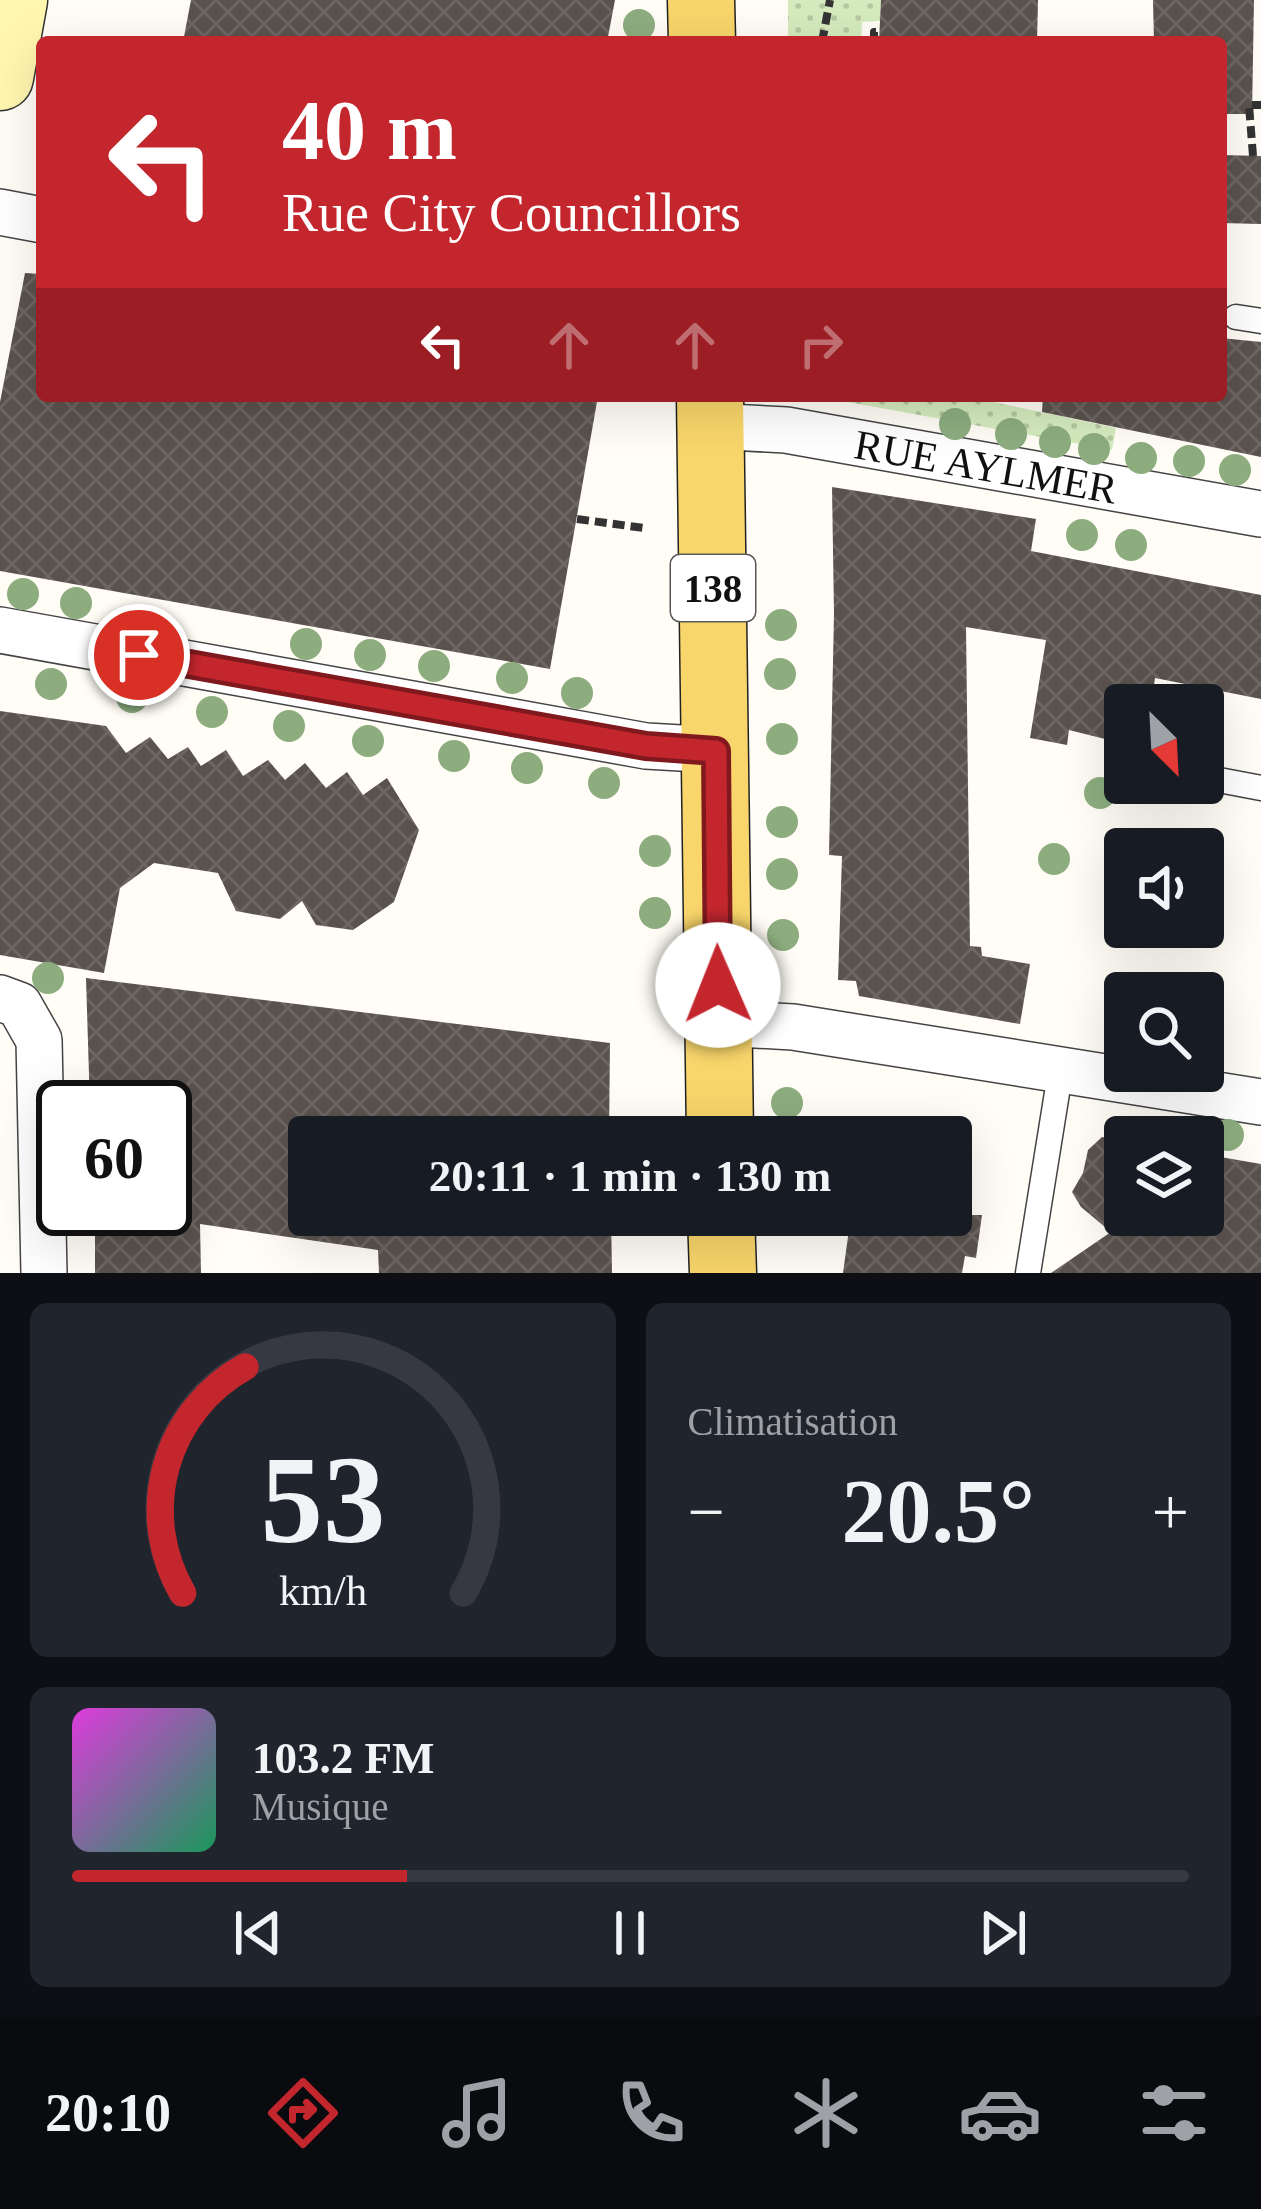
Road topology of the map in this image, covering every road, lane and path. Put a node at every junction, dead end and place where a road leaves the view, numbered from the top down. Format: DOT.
graph roads {
  1 [pos="14,0"];
  2 [pos="701,0"];
  3 [pos="830,0"];
  4 [pos="880,32"];
  5 [pos="701,36"];
  6 [pos="823,36"];
  7 [pos="874,36"];
  8 [pos="0,77"];
  9 [pos="1261,105"];
  10 [pos="1253,156"];
  11 [pos="0,212"];
  12 [pos="36,219"];
  13 [pos="710,411"];
  14 [pos="1261,514"];
  15 [pos="577,519"];
  16 [pos="644,528"];
  17 [pos="0,630"];
  18 [pos="716,751"];
  19 [pos="1224,781"];
  20 [pos="1261,788"];
  21 [pos="0,998"];
  22 [pos="719,1023"];
  23 [pos="1061,1069"];
  24 [pos="1261,1102"];
  25 [pos="720,1116"];
  26 [pos="722,1236"];
  27 [pos="44,1273"];
  28 [pos="723,1273"];
  29 [pos="1028,1273"];
  1 -- 8 [label="street"];
  2 -- 5 [label="main road"];
  3 -- 6 [label="path"];
  4 -- 7 [label="path"];
  9 -- 10 [label="path"];
  11 -- 12 [label="street"];
  13 -- 14 [label="street, RUE AYLMER"];
  13 -- 18 [label="main road, 138"];
  15 -- 16 [label="path"];
  17 -- 18 [label="street"];
  18 -- 22 [label="main road, 138"];
  19 -- 20 [label="lane"];
  21 -- 27 [label="street"];
  22 -- 23 [label="street"];
  22 -- 25 [label="main road, 138"];
  23 -- 24 [label="street"];
  23 -- 29 [label="lane"];
  26 -- 28 [label="main road"];
}
